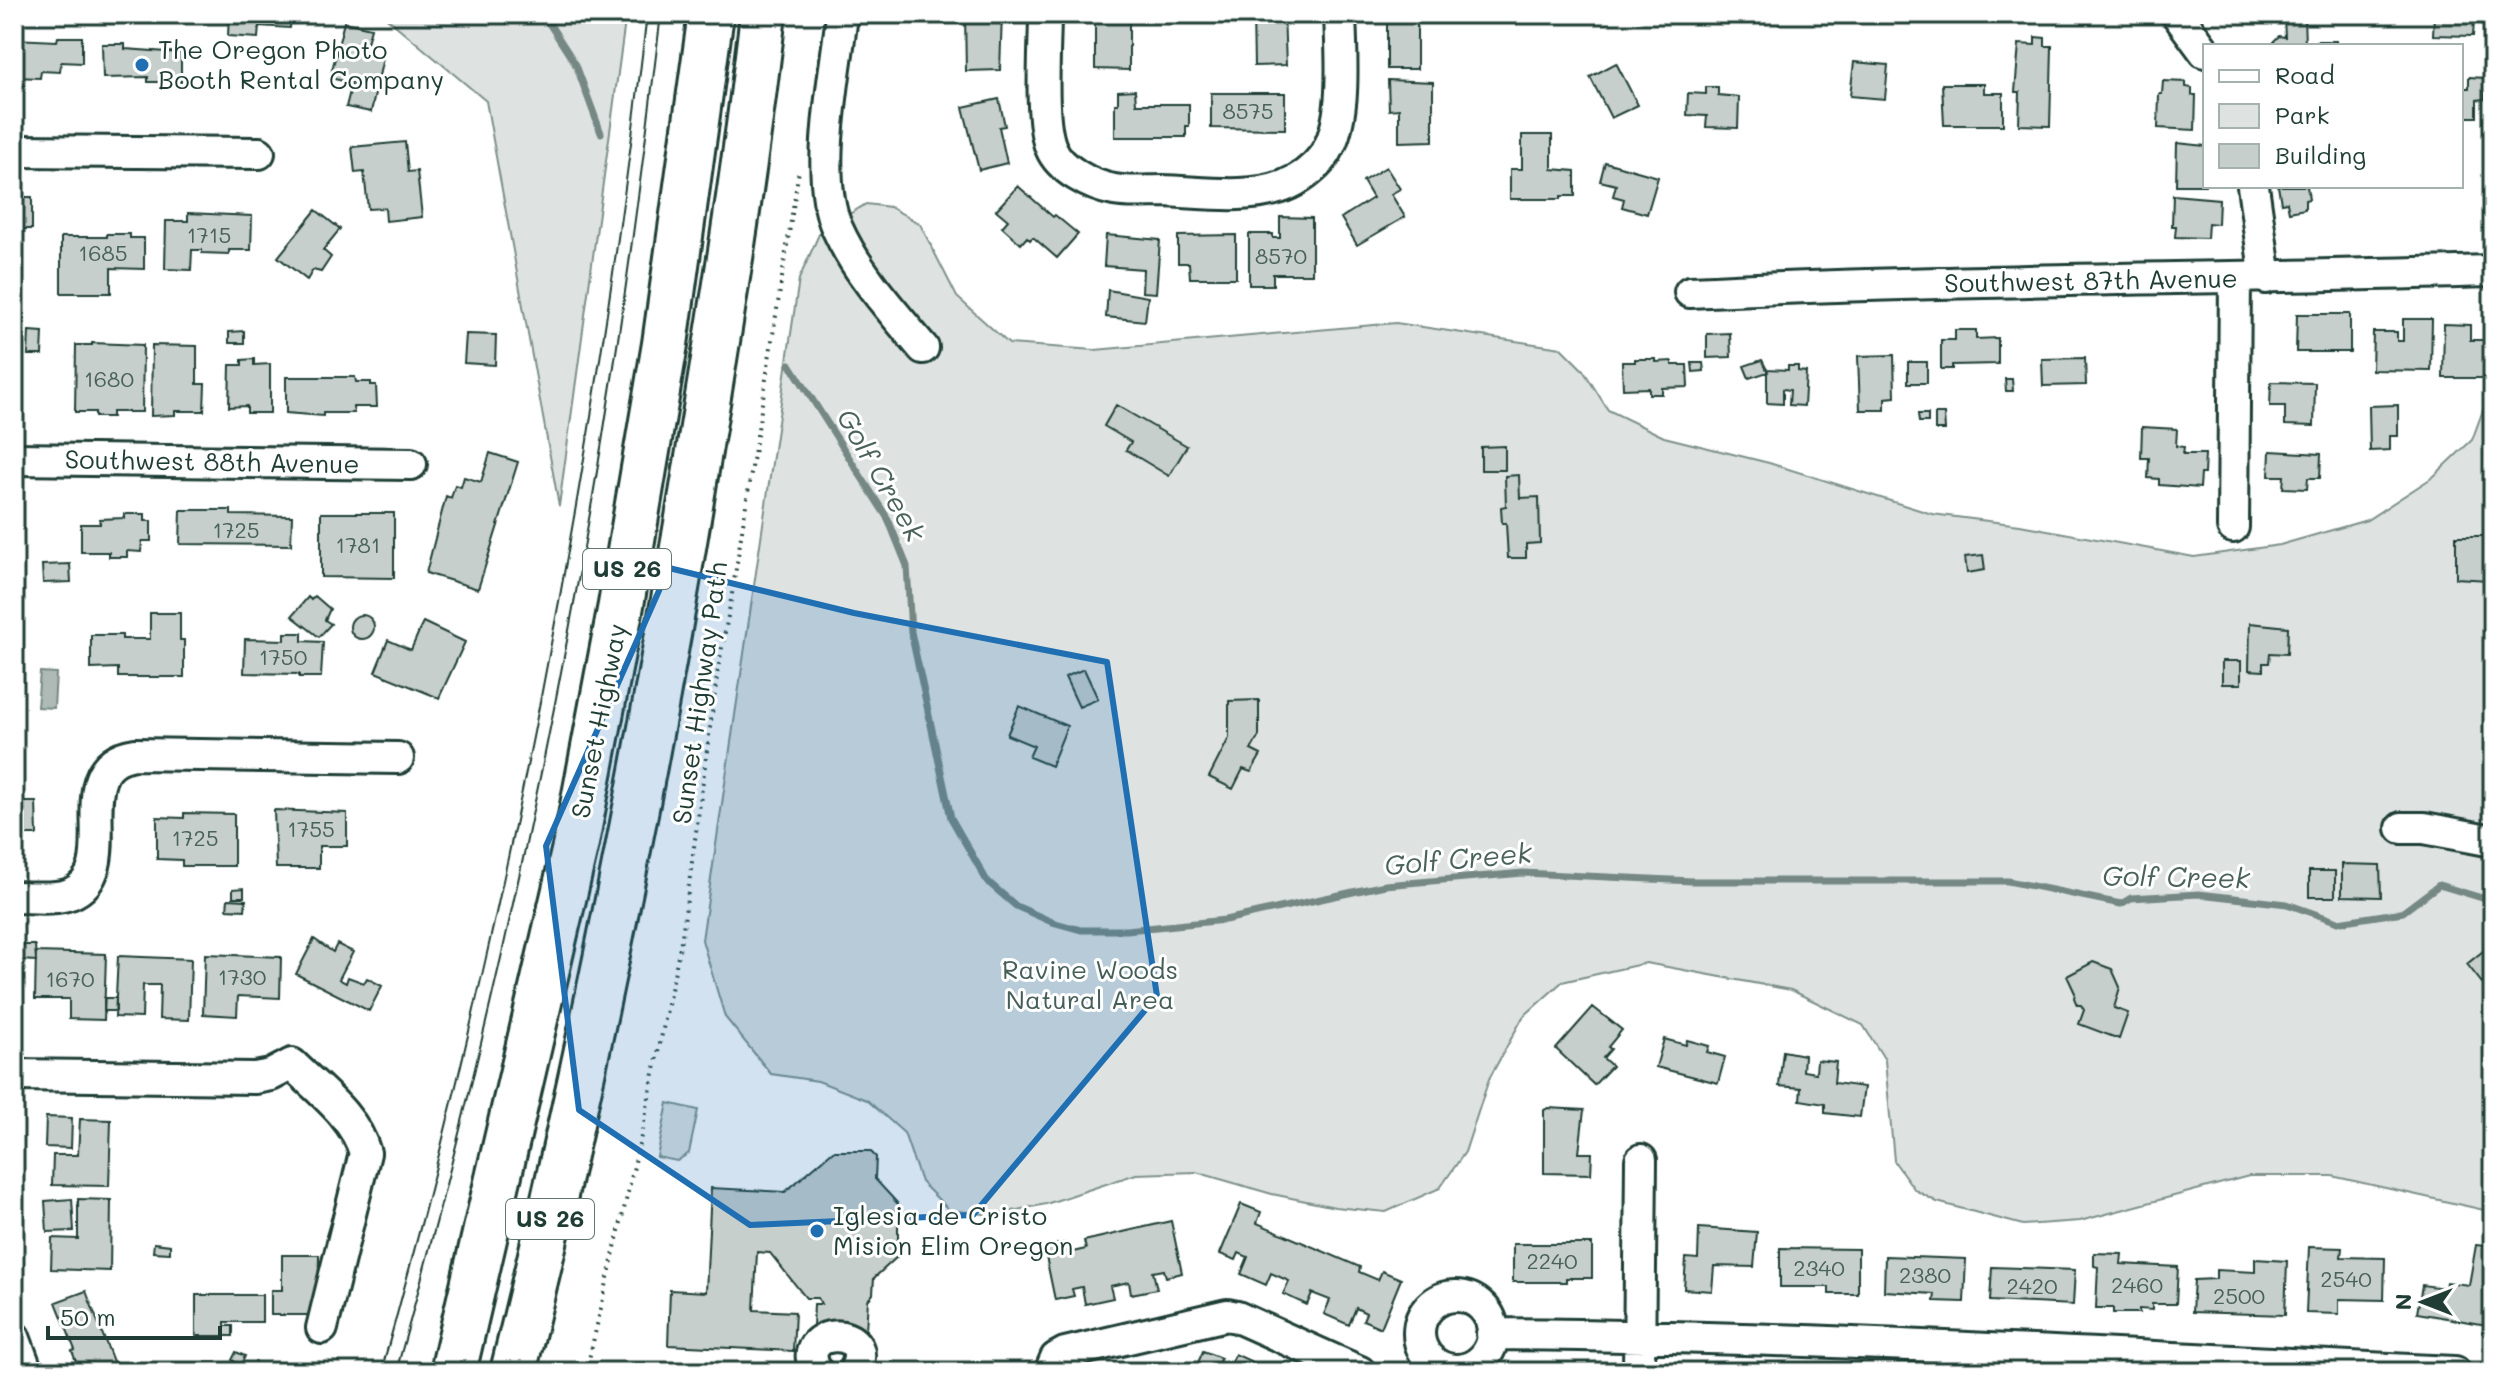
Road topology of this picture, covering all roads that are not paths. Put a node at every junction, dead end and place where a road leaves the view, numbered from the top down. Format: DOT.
graph roads {
  1 [pos="711,14"];
  2 [pos="763,14"];
  3 [pos="842,14"];
  4 [pos="1045,14"];
  5 [pos="1340,14"];
  6 [pos="2177,14"];
  7 [pos="2203,49"];
  8 [pos="14,151"];
  9 [pos="259,153"];
  10 [pos="2253,188"];
  11 [pos="2493,271"];
  12 [pos="2235,278"];
  13 [pos="2266,278"];
  14 [pos="1690,292"];
  15 [pos="923,348"];
  16 [pos="14,459"];
  17 [pos="411,464"];
  18 [pos="2233,527"];
  19 [pos="398,758"];
  20 [pos="2402,828"];
  21 [pos="2493,841"];
  22 [pos="14,897"];
  23 [pos="14,1075"];
  24 [pos="1641,1160"];
  25 [pos="322,1328"];
  26 [pos="1492,1334"];
  27 [pos="1639,1335"];
  28 [pos="14,1337"];
  29 [pos="1911,1358"];
  30 [pos="2182,1366"];
  31 [pos="1445,1370"];
  32 [pos="27,1372"];
  33 [pos="453,1372"];
  34 [pos="513,1372"];
  35 [pos="816,1372"];
  36 [pos="854,1372"];
  37 [pos="1050,1372"];
  38 [pos="1360,1372"];
  39 [pos="1639,1372"];
  40 [pos="2455,1372"];
  1 -- 33 [label="highway, Sunset Highway / US 26"];
  2 -- 34 [label="highway, Sunset Highway / US 26"];
  3 -- 15 [label="street"];
  4 -- 5 [label="street"];
  6 -- 7 [label="street"];
  8 -- 9 [label="street"];
  10 -- 13 [label="street"];
  11 -- 13 [label="street, Southwest 87th Avenue"];
  12 -- 13 [label="street, Southwest 87th Avenue"];
  12 -- 14 [label="street, Southwest 87th Avenue"];
  12 -- 18 [label="street"];
  16 -- 17 [label="street, Southwest 88th Avenue"];
  19 -- 22 [label="street"];
  20 -- 21 [label="street"];
  23 -- 25 [label="street"];
  24 -- 27 [label="street"];
  26 -- 27 [label="street"];
  26 -- 31 [label="street"];
  26 -- 31 [label="street"];
  27 -- 29 [label="street"];
  27 -- 39 [label="street"];
  28 -- 32 [label="street"];
  29 -- 30 [label="street"];
  30 -- 40 [label="street"];
  35 -- 36 [label="street"];
  37 -- 38 [label="street"];
}
